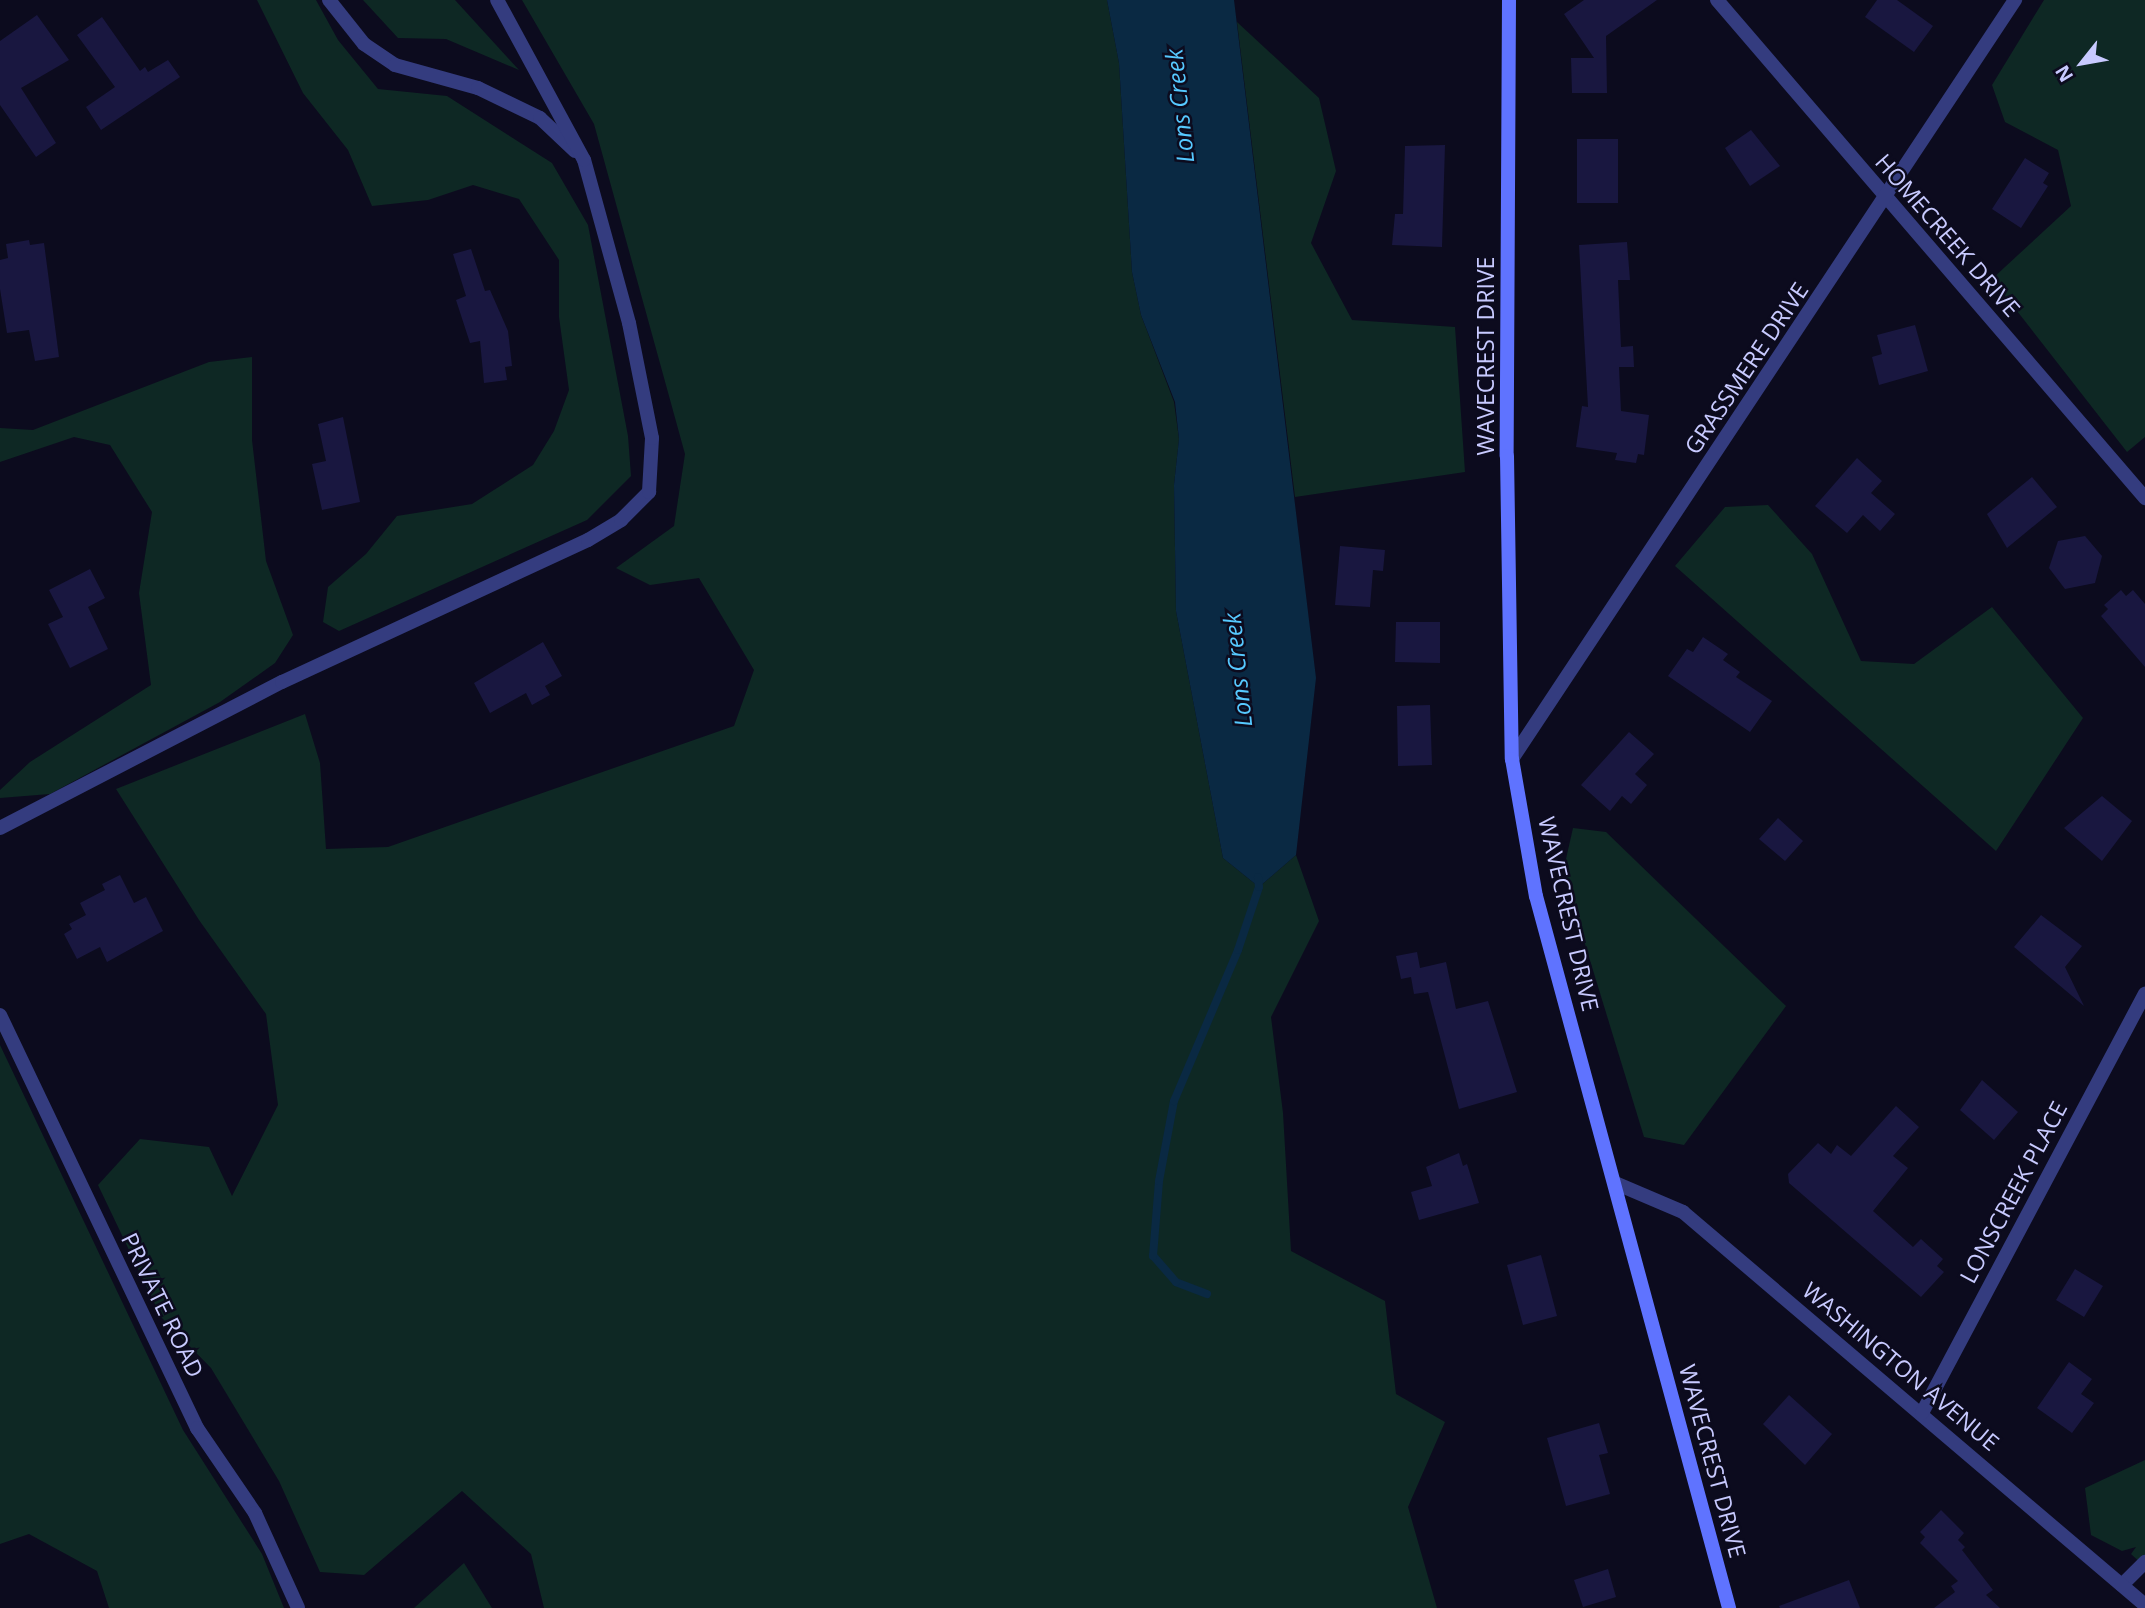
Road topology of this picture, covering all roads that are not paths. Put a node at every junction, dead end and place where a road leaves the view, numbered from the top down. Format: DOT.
graph roads {
  1 [pos="329,0"];
  2 [pos="497,0"];
  3 [pos="1509,0"];
  4 [pos="1717,0"];
  5 [pos="2015,0"];
  6 [pos="584,160"];
  7 [pos="1886,198"];
  8 [pos="2145,498"];
  9 [pos="1513,759"];
  10 [pos="0,828"];
  11 [pos="2145,994"];
  12 [pos="0,1015"];
  13 [pos="1615,1183"];
  14 [pos="1922,1413"];
  15 [pos="2145,1562"];
  16 [pos="2122,1585"];
  17 [pos="2145,1605"];
  18 [pos="298,1608"];
  19 [pos="1729,1608"];
  1 -- 6 [label="street"];
  2 -- 6 [label="street"];
  3 -- 9 [label="street, WAVECREST DRIVE"];
  4 -- 7 [label="street, HOMECREEK DRIVE"];
  5 -- 7 [label="street, GRASSMERE DRIVE"];
  6 -- 10 [label="street"];
  7 -- 8 [label="street, HOMECREEK DRIVE"];
  7 -- 9 [label="street, GRASSMERE DRIVE"];
  9 -- 13 [label="street, WAVECREST DRIVE"];
  11 -- 14 [label="street, LONSCREEK PLACE"];
  12 -- 18 [label="street, PRIVATE ROAD"];
  13 -- 14 [label="street, WASHINGTON AVENUE"];
  13 -- 19 [label="street, WAVECREST DRIVE"];
  14 -- 16 [label="street, WASHINGTON AVENUE"];
  15 -- 16 [label="street"];
  16 -- 17 [label="street, WASHINGTON AVENUE"];
}
